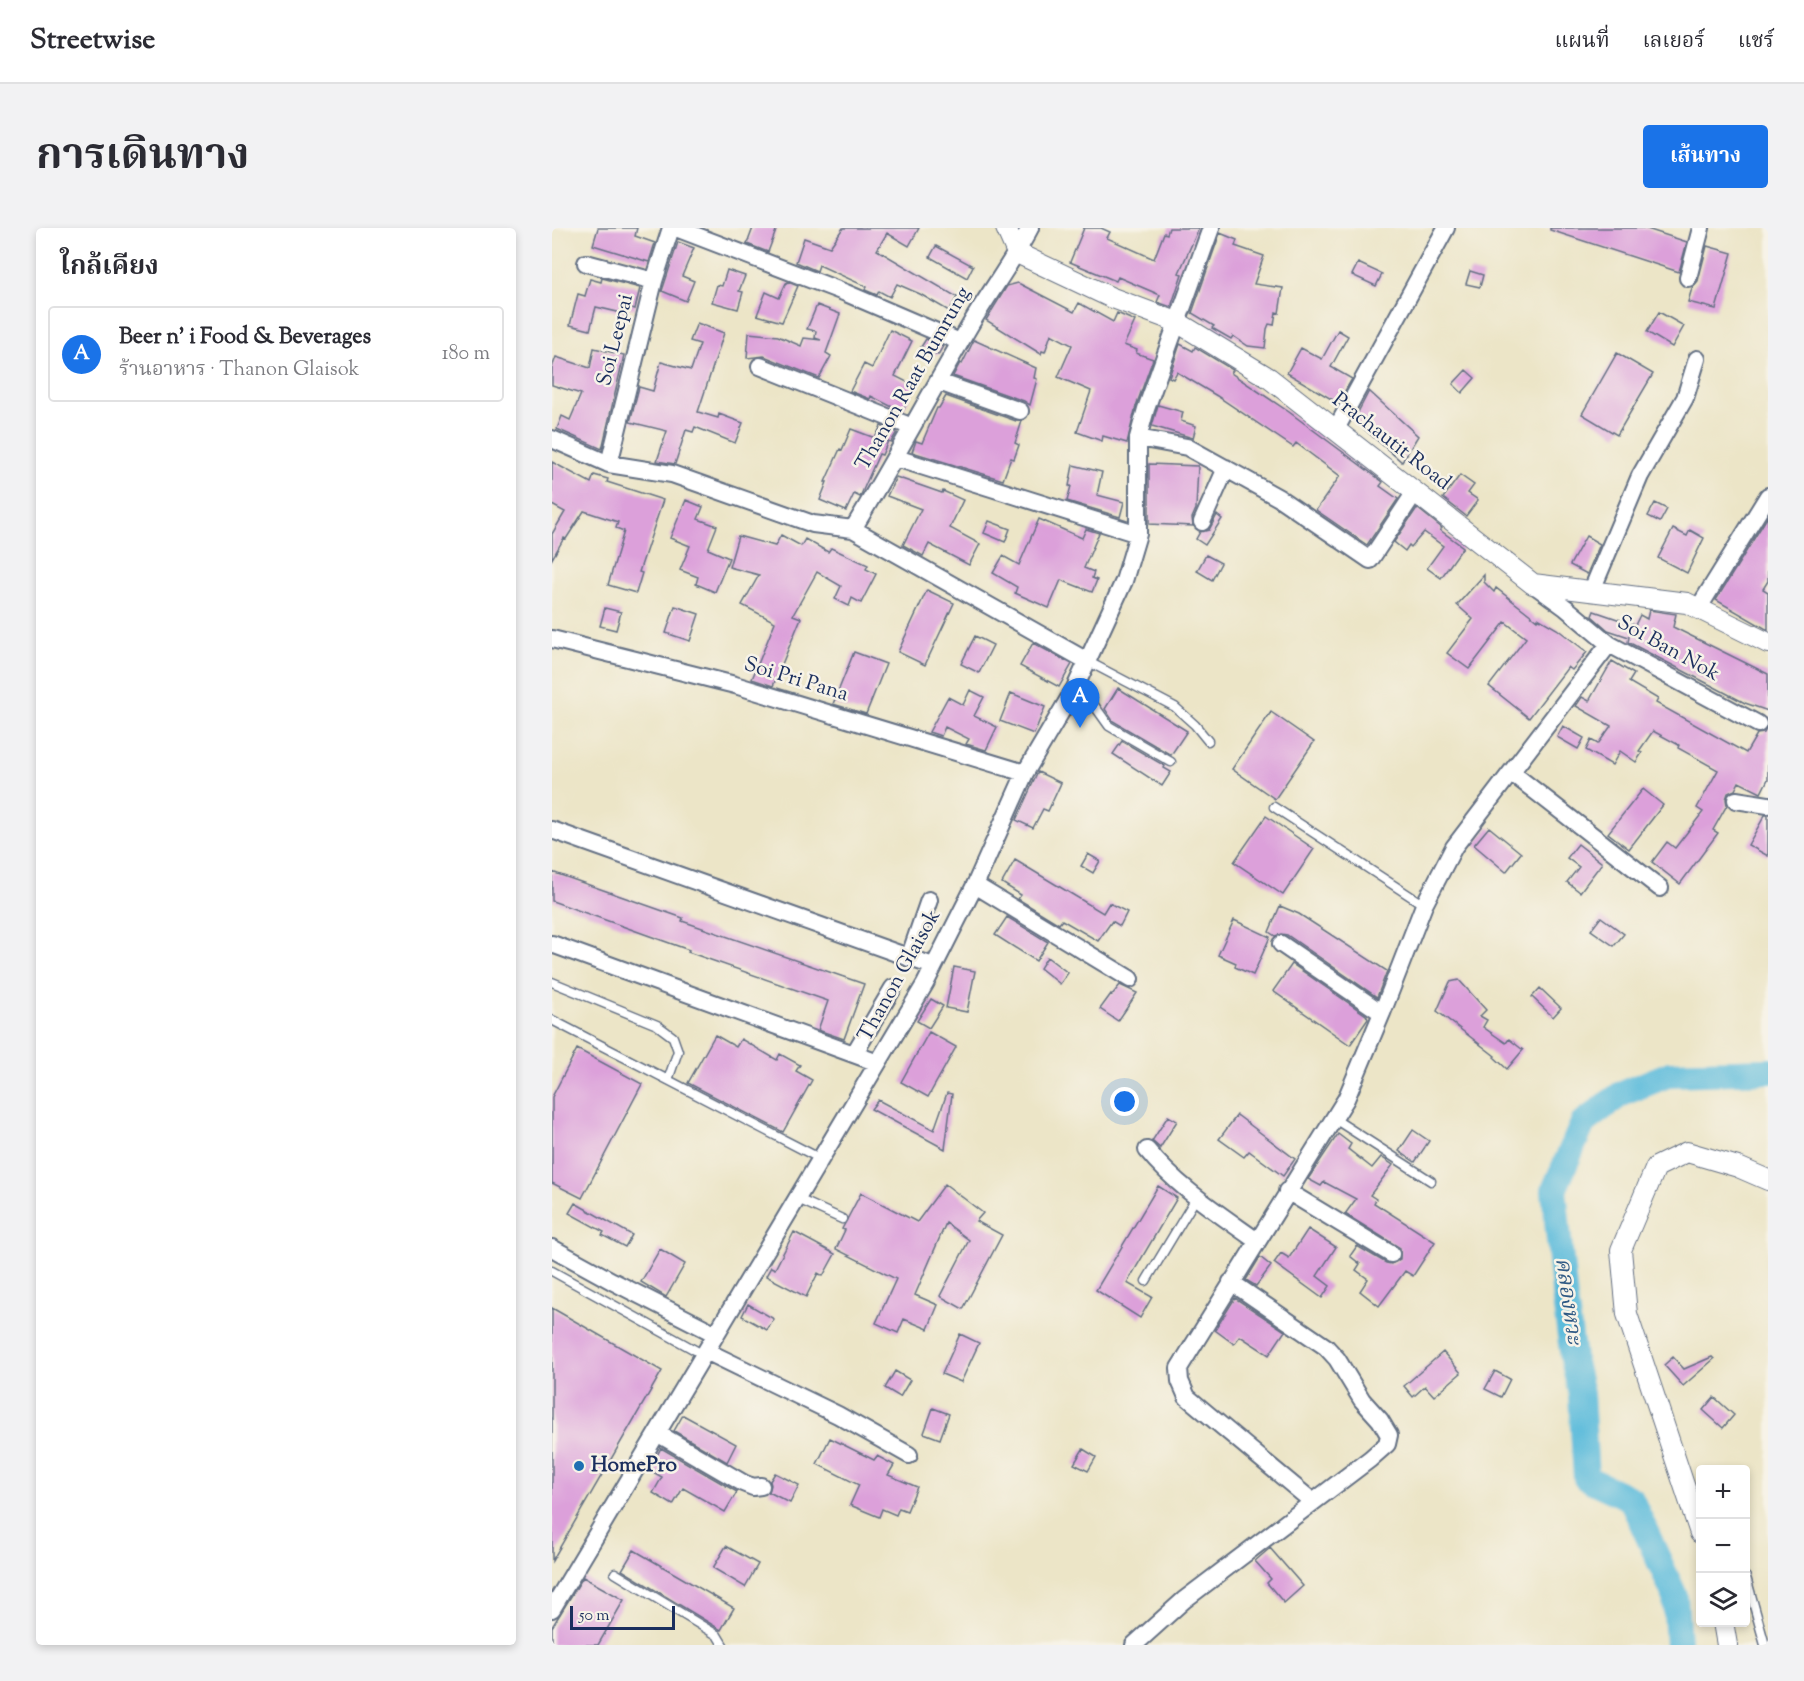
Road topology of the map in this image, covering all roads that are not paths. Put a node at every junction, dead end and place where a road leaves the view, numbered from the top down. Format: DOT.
graph roads {
  1 [pos="671,228"];
  2 [pos="676,228"];
  3 [pos="1006,228"];
  4 [pos="1030,228"];
  5 [pos="1211,228"];
  6 [pos="1446,228"];
  7 [pos="1697,229"];
  8 [pos="1017,253"];
  9 [pos="586,263"];
  10 [pos="1688,278"];
  11 [pos="654,281"];
  12 [pos="1177,322"];
  13 [pos="960,342"];
  14 [pos="1697,359"];
  15 [pos="760,366"];
  16 [pos="939,382"];
  17 [pos="1020,411"];
  18 [pos="912,427"];
  19 [pos="1336,429"];
  20 [pos="1138,438"];
  21 [pos="552,439"];
  22 [pos="896,458"];
  23 [pos="609,465"];
  24 [pos="1226,468"];
  25 [pos="1415,492"];
  26 [pos="1768,496"];
  27 [pos="1202,522"];
  28 [pos="853,529"];
  29 [pos="1138,534"];
  30 [pos="1533,584"];
  31 [pos="1592,590"];
  32 [pos="1698,609"];
  33 [pos="552,639"];
  34 [pos="1768,643"];
  35 [pos="1609,644"];
  36 [pos="1087,661"];
  37 [pos="1075,688"];
  38 [pos="1758,724"];
  39 [pos="1208,741"];
  40 [pos="1171,762"];
  41 [pos="1025,773"];
  42 [pos="1512,773"];
  43 [pos="1736,800"];
  44 [pos="1768,805"];
  45 [pos="1274,807"];
  46 [pos="552,830"];
  47 [pos="975,885"];
  48 [pos="1660,888"];
  49 [pos="929,900"];
  50 [pos="1424,905"];
  51 [pos="552,944"];
  52 [pos="1281,944"];
  53 [pos="909,958"];
  54 [pos="933,966"];
  55 [pos="1130,979"];
  56 [pos="552,982"];
  57 [pos="893,988"];
  58 [pos="1382,1013"];
  59 [pos="552,1020"];
  60 [pos="854,1054"];
  61 [pos="878,1063"];
  62 [pos="668,1080"];
  63 [pos="1333,1118"];
  64 [pos="1147,1150"];
  65 [pos="821,1159"];
  66 [pos="1768,1180"];
  67 [pos="1431,1181"];
  68 [pos="1287,1191"];
  69 [pos="1196,1198"];
  70 [pos="798,1199"];
  71 [pos="842,1219"];
  72 [pos="1257,1241"];
  73 [pos="552,1248"];
  74 [pos="1391,1254"];
  75 [pos="552,1271"];
  76 [pos="1146,1281"];
  77 [pos="1231,1282"];
  78 [pos="716,1334"];
  79 [pos="705,1353"];
  80 [pos="657,1433"];
  81 [pos="909,1455"];
  82 [pos="761,1486"];
  83 [pos="1313,1503"];
  84 [pos="1696,1519"];
  85 [pos="615,1573"];
  86 [pos="1750,1591"];
  87 [pos="552,1609"];
  88 [pos="1724,1627"];
  89 [pos="723,1645"];
  90 [pos="1134,1645"];
  91 [pos="1726,1645"];
  92 [pos="1765,1645"];
  1 -- 11 [label="street, Soi Leepai"];
  2 -- 13 [label="street"];
  3 -- 8 [label="street"];
  4 -- 8 [label="street, Thanon Raat Bumrung"];
  5 -- 12 [label="street, Thanon Glaisok"];
  6 -- 19 [label="street"];
  7 -- 10 [label="street"];
  8 -- 12 [label="street, Prachautit Road"];
  8 -- 13 [label="street, Thanon Raat Bumrung"];
  9 -- 11 [label="street"];
  11 -- 23 [label="street, Soi Leepai"];
  12 -- 19 [label="street, Prachautit Road"];
  12 -- 20 [label="street, Thanon Glaisok"];
  13 -- 16 [label="street, Thanon Raat Bumrung"];
  14 -- 31 [label="street"];
  15 -- 18 [label="street"];
  16 -- 17 [label="street"];
  16 -- 18 [label="street, Thanon Raat Bumrung"];
  18 -- 22 [label="street, Thanon Raat Bumrung"];
  19 -- 25 [label="street, Prachautit Road"];
  20 -- 24 [label="street"];
  20 -- 29 [label="street, Thanon Glaisok"];
  21 -- 23 [label="street"];
  22 -- 28 [label="street, Thanon Raat Bumrung"];
  22 -- 29 [label="street"];
  23 -- 28 [label="street"];
  24 -- 25 [label="street"];
  24 -- 27 [label="street"];
  25 -- 30 [label="street, Prachautit Road"];
  26 -- 32 [label="street"];
  28 -- 36 [label="street"];
  29 -- 36 [label="street, Thanon Glaisok"];
  30 -- 31 [label="street"];
  30 -- 35 [label="street, Soi Ban Nok"];
  31 -- 32 [label="street"];
  32 -- 34 [label="street"];
  33 -- 41 [label="street, Soi Pri Pana"];
  35 -- 38 [label="street, Soi Ban Nok"];
  35 -- 42 [label="street"];
  36 -- 37 [label="street, Thanon Glaisok"];
  36 -- 39 [label="lane"];
  37 -- 40 [label="lane"];
  37 -- 41 [label="street, Thanon Glaisok"];
  41 -- 47 [label="street, Thanon Glaisok"];
  42 -- 48 [label="street"];
  42 -- 50 [label="street"];
  43 -- 44 [label="street"];
  45 -- 50 [label="lane"];
  46 -- 53 [label="street"];
  47 -- 54 [label="street, Thanon Glaisok"];
  47 -- 55 [label="street"];
  49 -- 53 [label="street"];
  50 -- 58 [label="street"];
  51 -- 60 [label="street"];
  52 -- 58 [label="street"];
  53 -- 54 [label="street"];
  54 -- 61 [label="street, Thanon Glaisok"];
  56 -- 62 [label="lane"];
  57 -- 60 [label="street"];
  58 -- 63 [label="street"];
  59 -- 62 [label="lane"];
  60 -- 61 [label="street"];
  61 -- 65 [label="street, Thanon Glaisok"];
  62 -- 65 [label="lane"];
  63 -- 67 [label="lane"];
  63 -- 68 [label="street"];
  64 -- 69 [label="street"];
  65 -- 70 [label="street, Thanon Glaisok"];
  66 -- 84 [label="street"];
  68 -- 72 [label="street"];
  68 -- 74 [label="street"];
  69 -- 72 [label="street"];
  69 -- 76 [label="lane"];
  70 -- 71 [label="lane"];
  70 -- 78 [label="street, Thanon Glaisok"];
  72 -- 77 [label="street"];
  73 -- 78 [label="street"];
  75 -- 79 [label="lane"];
  77 -- 83 [label="street"];
  77 -- 83 [label="street"];
  78 -- 79 [label="street, Thanon Glaisok"];
  79 -- 80 [label="street, Thanon Glaisok"];
  79 -- 81 [label="street"];
  80 -- 82 [label="street"];
  80 -- 87 [label="street, Thanon Glaisok"];
  83 -- 90 [label="street"];
  85 -- 89 [label="lane"];
  86 -- 92 [label="lane"];
  88 -- 91 [label="street"];
}
